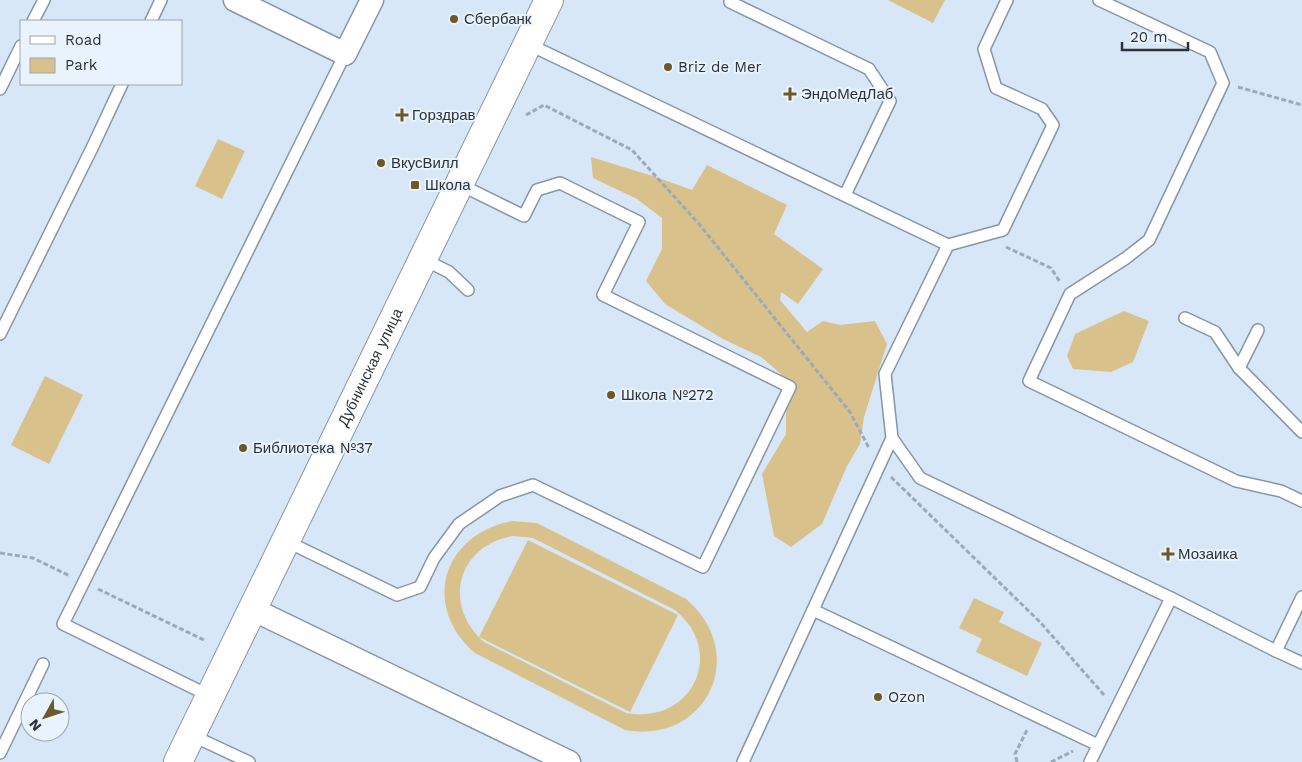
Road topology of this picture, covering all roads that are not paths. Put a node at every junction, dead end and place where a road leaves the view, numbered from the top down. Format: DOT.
graph roads {
  1 [pos="44,0"];
  2 [pos="160,0"];
  3 [pos="236,0"];
  4 [pos="372,0"];
  5 [pos="549,0"];
  6 [pos="731,0"];
  7 [pos="1007,0"];
  8 [pos="1099,0"];
  9 [pos="1122,5"];
  10 [pos="34,20"];
  11 [pos="151,20"];
  12 [pos="528,44"];
  13 [pos="20,48"];
  14 [pos="345,54"];
  15 [pos="122,85"];
  16 [pos="0,89"];
  17 [pos="459,184"];
  18 [pos="844,195"];
  19 [pos="948,245"];
  20 [pos="423,258"];
  21 [pos="468,290"];
  22 [pos="1185,318"];
  23 [pos="1258,330"];
  24 [pos="0,334"];
  25 [pos="1239,368"];
  26 [pos="1302,432"];
  27 [pos="892,438"];
  28 [pos="1302,501"];
  29 [pos="285,541"];
  30 [pos="1302,597"];
  31 [pos="1171,598"];
  32 [pos="252,609"];
  33 [pos="814,610"];
  34 [pos="1276,651"];
  35 [pos="1302,663"];
  36 [pos="43,664"];
  37 [pos="210,696"];
  38 [pos="191,734"];
  39 [pos="1098,744"];
  40 [pos="0,753"];
  41 [pos="178,762"];
  42 [pos="249,762"];
  43 [pos="569,762"];
  44 [pos="744,762"];
  45 [pos="1090,762"];
  1 -- 10 [label="lane"];
  2 -- 11 [label="lane"];
  3 -- 14 [label="street"];
  4 -- 14 [label="street"];
  5 -- 12 [label="main road, Дубнинская улица"];
  6 -- 18 [label="lane"];
  7 -- 19 [label="lane"];
  8 -- 9 [label="lane"];
  9 -- 28 [label="lane"];
  12 -- 17 [label="main road, Дубнинская улица"];
  12 -- 18 [label="lane"];
  13 -- 16 [label="lane"];
  14 -- 37 [label="lane"];
  15 -- 24 [label="lane"];
  17 -- 20 [label="main road, Дубнинская улица"];
  17 -- 29 [label="lane"];
  18 -- 19 [label="lane"];
  19 -- 27 [label="lane"];
  20 -- 21 [label="lane"];
  20 -- 29 [label="main road, Дубнинская улица"];
  22 -- 25 [label="lane"];
  23 -- 25 [label="lane"];
  25 -- 26 [label="lane"];
  27 -- 31 [label="lane"];
  27 -- 33 [label="lane"];
  29 -- 32 [label="main road, Дубнинская улица"];
  30 -- 34 [label="lane"];
  31 -- 34 [label="lane"];
  31 -- 39 [label="lane"];
  32 -- 37 [label="main road, Дубнинская улица"];
  32 -- 43 [label="street"];
  33 -- 39 [label="lane"];
  33 -- 44 [label="lane"];
  34 -- 35 [label="lane"];
  36 -- 40 [label="lane"];
  37 -- 38 [label="main road, Дубнинская улица"];
  38 -- 41 [label="main road, Дубнинская улица"];
  38 -- 42 [label="lane"];
  39 -- 45 [label="lane"];
}
